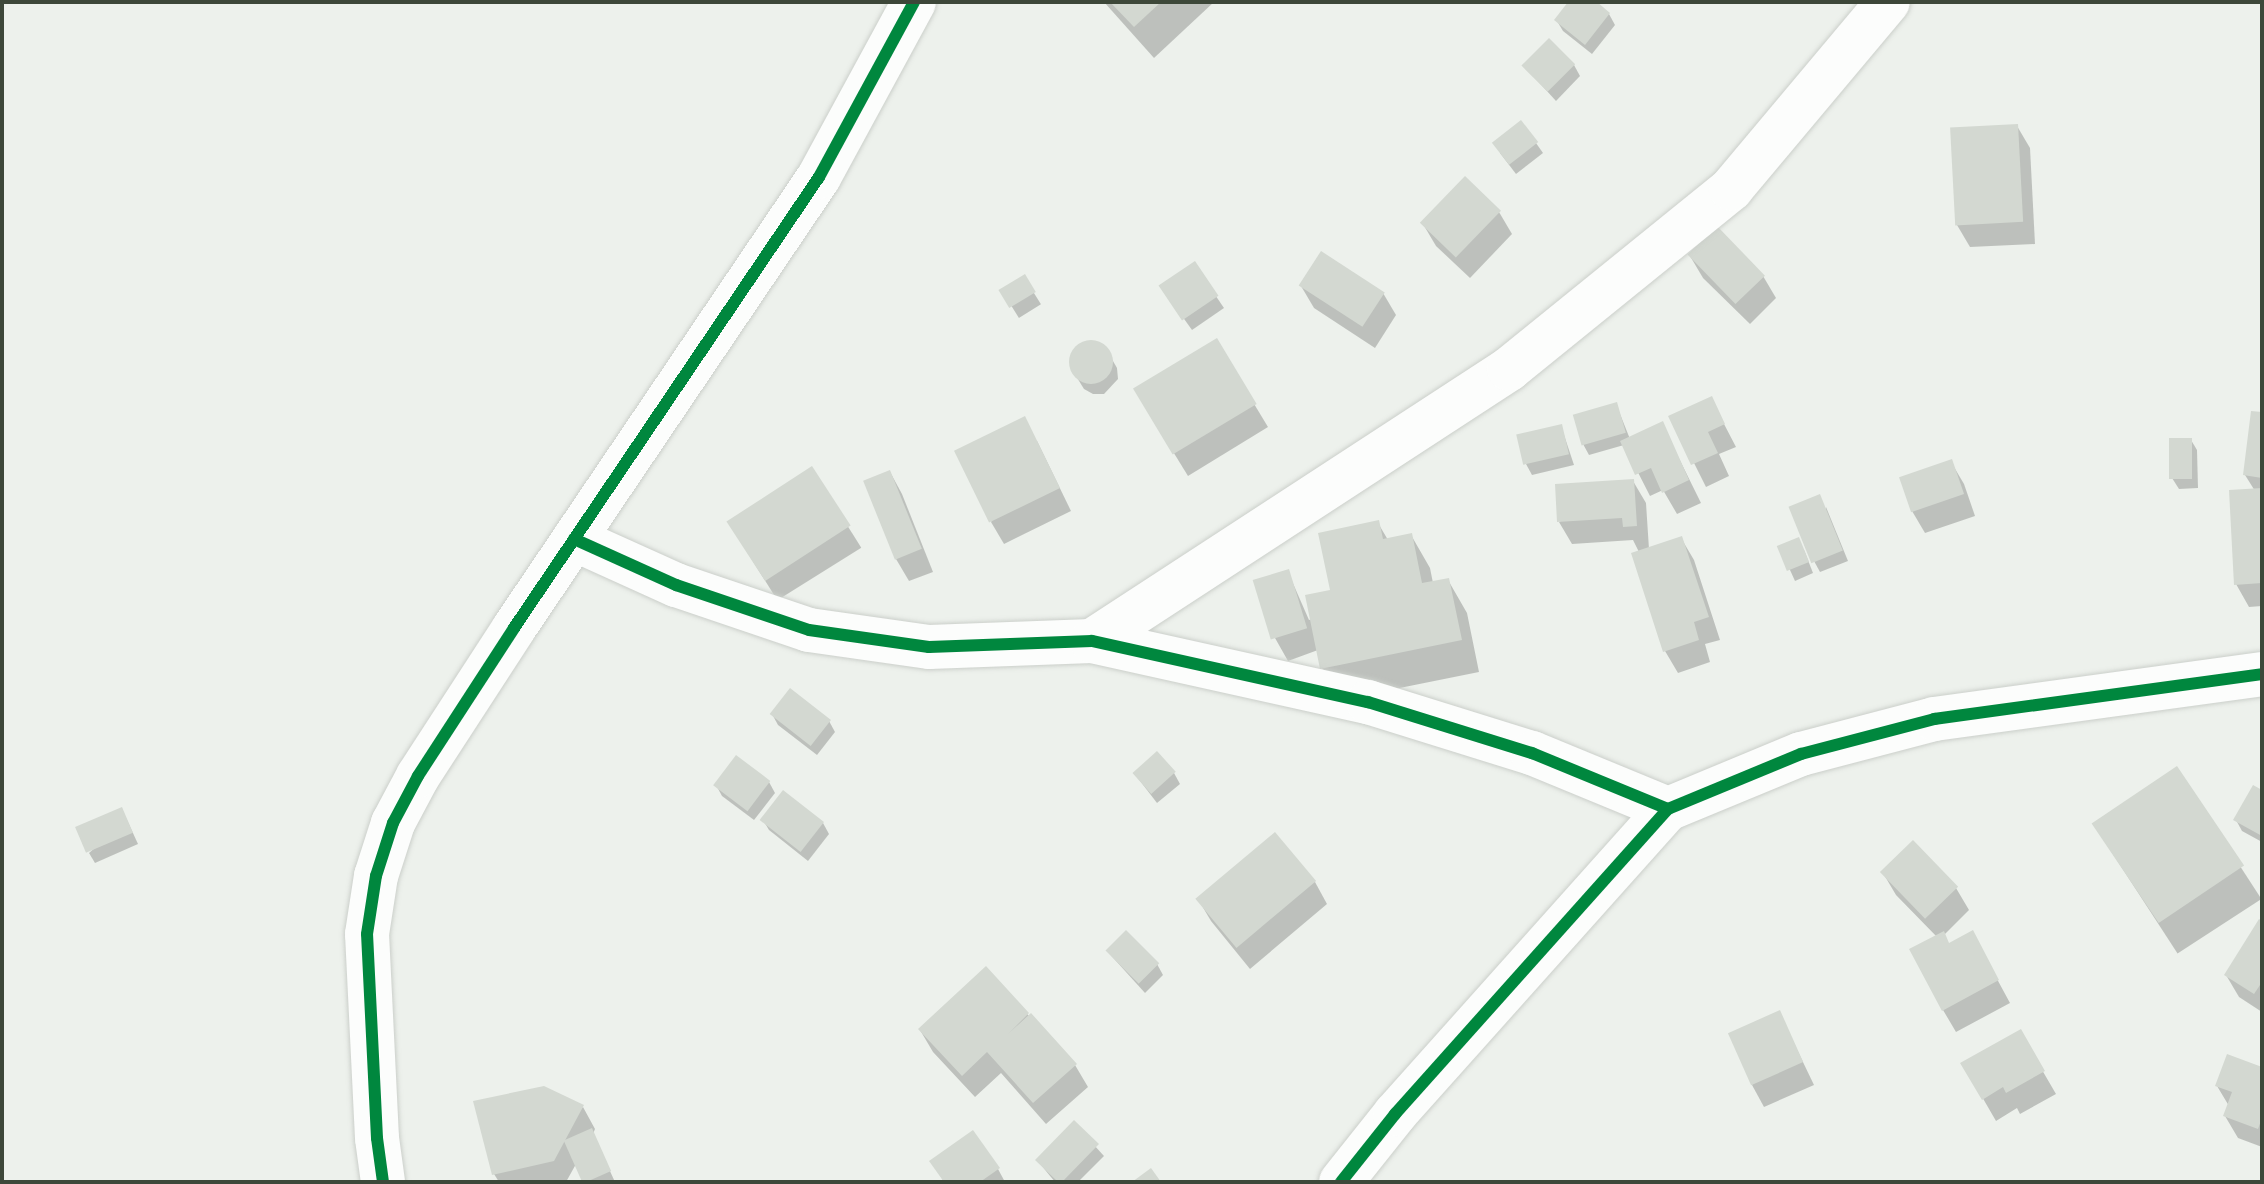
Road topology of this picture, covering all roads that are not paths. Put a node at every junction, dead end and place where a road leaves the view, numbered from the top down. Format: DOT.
graph roads {
  1 [pos="914,2"];
  2 [pos="1888,2"];
  3 [pos="574,539"];
  4 [pos="1092,641"];
  5 [pos="2262,674"];
  6 [pos="1668,809"];
  7 [pos="383,1182"];
  8 [pos="1341,1182"];
  1 -- 3 [label="street"];
  2 -- 4 [label="street"];
  3 -- 4 [label="street"];
  3 -- 7 [label="street"];
  4 -- 6 [label="street"];
  5 -- 6 [label="street"];
  6 -- 8 [label="street"];
}
